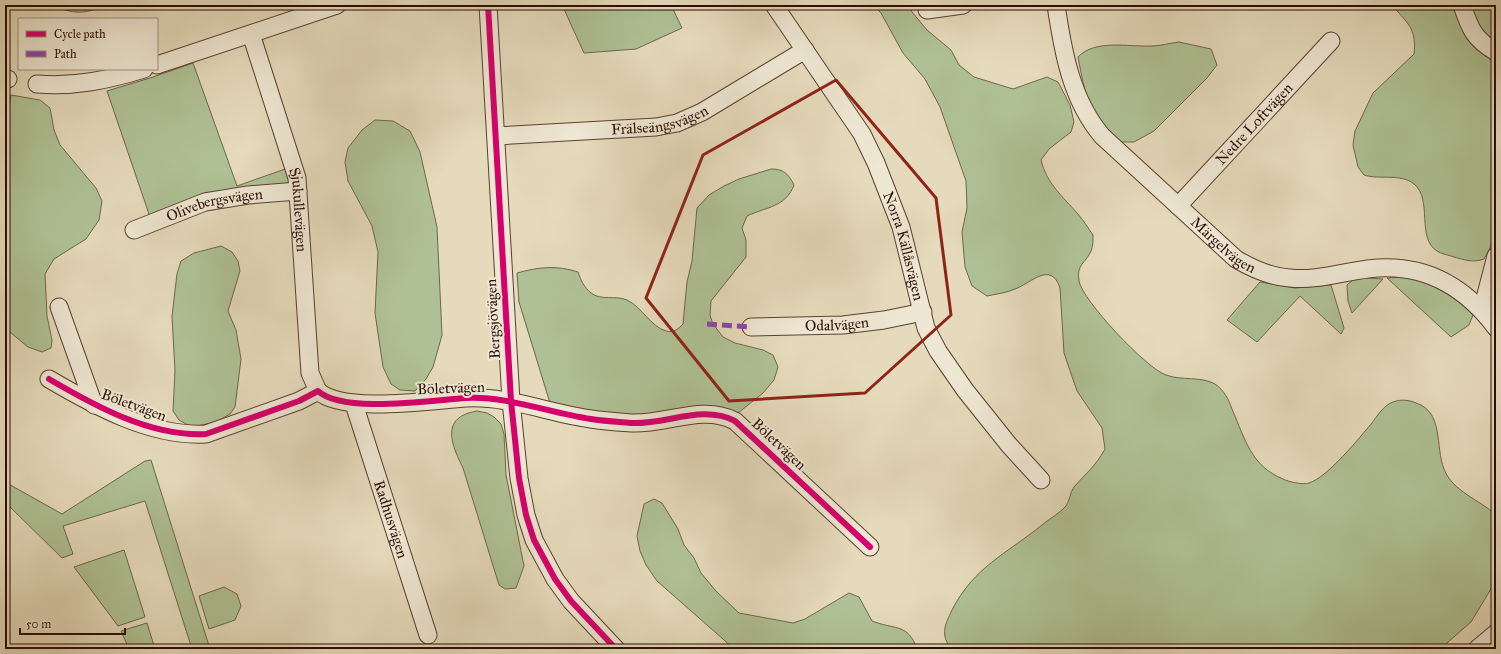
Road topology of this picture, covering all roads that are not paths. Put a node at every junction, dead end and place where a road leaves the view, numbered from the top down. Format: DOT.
graph roads {
  1 [pos="337,5"];
  2 [pos="488,5"];
  3 [pos="774,5"];
  4 [pos="963,5"];
  5 [pos="1056,5"];
  6 [pos="1462,5"];
  7 [pos="927,10"];
  8 [pos="251,34"];
  9 [pos="1331,41"];
  10 [pos="806,50"];
  11 [pos="1496,52"];
  12 [pos="158,65"];
  13 [pos="140,70"];
  14 [pos="38,84"];
  15 [pos="496,136"];
  16 [pos="298,191"];
  17 [pos="1178,206"];
  18 [pos="134,230"];
  19 [pos="1496,256"];
  20 [pos="59,307"];
  21 [pos="1482,310"];
  22 [pos="923,312"];
  23 [pos="751,327"];
  24 [pos="1496,328"];
  25 [pos="49,379"];
  26 [pos="318,391"];
  27 [pos="511,401"];
  28 [pos="354,404"];
  29 [pos="94,405"];
  30 [pos="1041,480"];
  31 [pos="870,547"];
  32 [pos="1496,633"];
  33 [pos="428,635"];
  34 [pos="616,649"];
  35 [pos="1477,649"];
  1 -- 8 [label="street"];
  2 -- 15 [label="street, Bergsjövägen"];
  3 -- 10 [label="street, Norra Källåsvägen"];
  4 -- 7 [label="street"];
  5 -- 17 [label="street, Märgelvägen"];
  6 -- 11 [label="street"];
  8 -- 12 [label="street"];
  8 -- 16 [label="street, Sjukullevägen"];
  9 -- 17 [label="street, Nedre Loftvägen"];
  10 -- 15 [label="street, Frälseängsvägen"];
  10 -- 22 [label="street, Norra Källåsvägen"];
  13 -- 14 [label="street"];
  15 -- 27 [label="street, Bergsjövägen"];
  16 -- 18 [label="street, Olivebergsvägen"];
  16 -- 26 [label="street, Sjukullevägen"];
  17 -- 21 [label="street, Märgelvägen"];
  19 -- 21 [label="street"];
  20 -- 29 [label="street"];
  21 -- 24 [label="street, Märgelvägen"];
  22 -- 23 [label="street, Odalvägen"];
  22 -- 30 [label="street, Norra Källåsvägen"];
  25 -- 29 [label="street, Böletvägen"];
  26 -- 28 [label="street, Böletvägen"];
  26 -- 29 [label="street, Böletvägen"];
  27 -- 28 [label="street, Böletvägen"];
  27 -- 31 [label="street, Böletvägen"];
  27 -- 34 [label="street, Bergsjövägen"];
  28 -- 33 [label="street, Radhusvägen"];
  32 -- 35 [label="street"];
}
